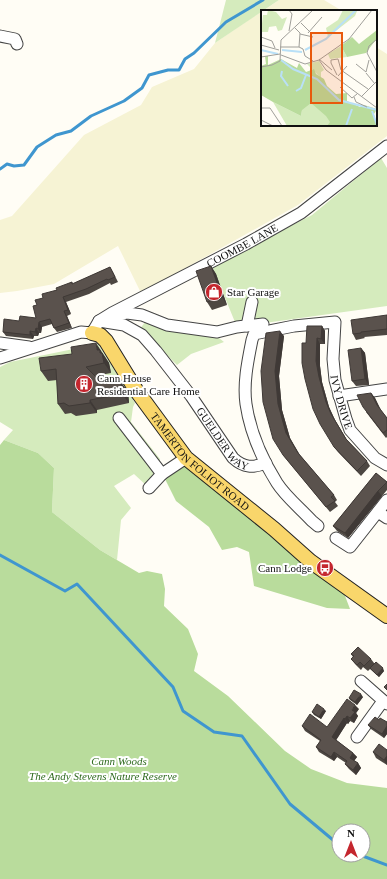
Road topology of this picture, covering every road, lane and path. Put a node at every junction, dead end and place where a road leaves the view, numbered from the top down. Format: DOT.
graph roads {
  1 [pos="0,36"];
  2 [pos="18,44"];
  3 [pos="387,146"];
  4 [pos="252,302"];
  5 [pos="143,306"];
  6 [pos="121,308"];
  7 [pos="99,323"];
  8 [pos="263,324"];
  9 [pos="251,330"];
  10 [pos="0,343"];
  11 [pos="33,348"];
  12 [pos="0,358"];
  13 [pos="387,389"];
  14 [pos="339,396"];
  15 [pos="119,418"];
  16 [pos="186,458"];
  17 [pos="266,463"];
  18 [pos="387,465"];
  19 [pos="162,474"];
  20 [pos="149,488"];
  21 [pos="387,500"];
  22 [pos="383,515"];
  23 [pos="318,526"];
  24 [pos="336,538"];
  25 [pos="387,616"];
  26 [pos="361,681"];
  27 [pos="385,702"];
  28 [pos="357,737"];
  1 -- 2 [label="street"];
  3 -- 6 [label="street, COOMBE LANE"];
  4 -- 9 [label="street, GUELDER WAY"];
  5 -- 6 [label="street"];
  6 -- 7 [label="street, COOMBE LANE"];
  7 -- 9 [label="street"];
  7 -- 11 [label="street"];
  7 -- 16 [label="main road, TAMERTON FOLIOT ROAD"];
  7 -- 17 [label="street, GUELDER WAY"];
  8 -- 9 [label="street"];
  9 -- 14 [label="street, IVY DRIVE"];
  9 -- 17 [label="street, GUELDER WAY"];
  10 -- 11 [label="street"];
  11 -- 12 [label="street"];
  13 -- 14 [label="street"];
  14 -- 18 [label="street, IVY DRIVE"];
  15 -- 19 [label="street"];
  16 -- 19 [label="street"];
  16 -- 25 [label="main road, TAMERTON FOLIOT ROAD"];
  17 -- 23 [label="street, GUELDER WAY"];
  19 -- 20 [label="street"];
  21 -- 22 [label="street"];
  22 -- 24 [label="street"];
  26 -- 27 [label="street"];
  27 -- 28 [label="street"];
}
